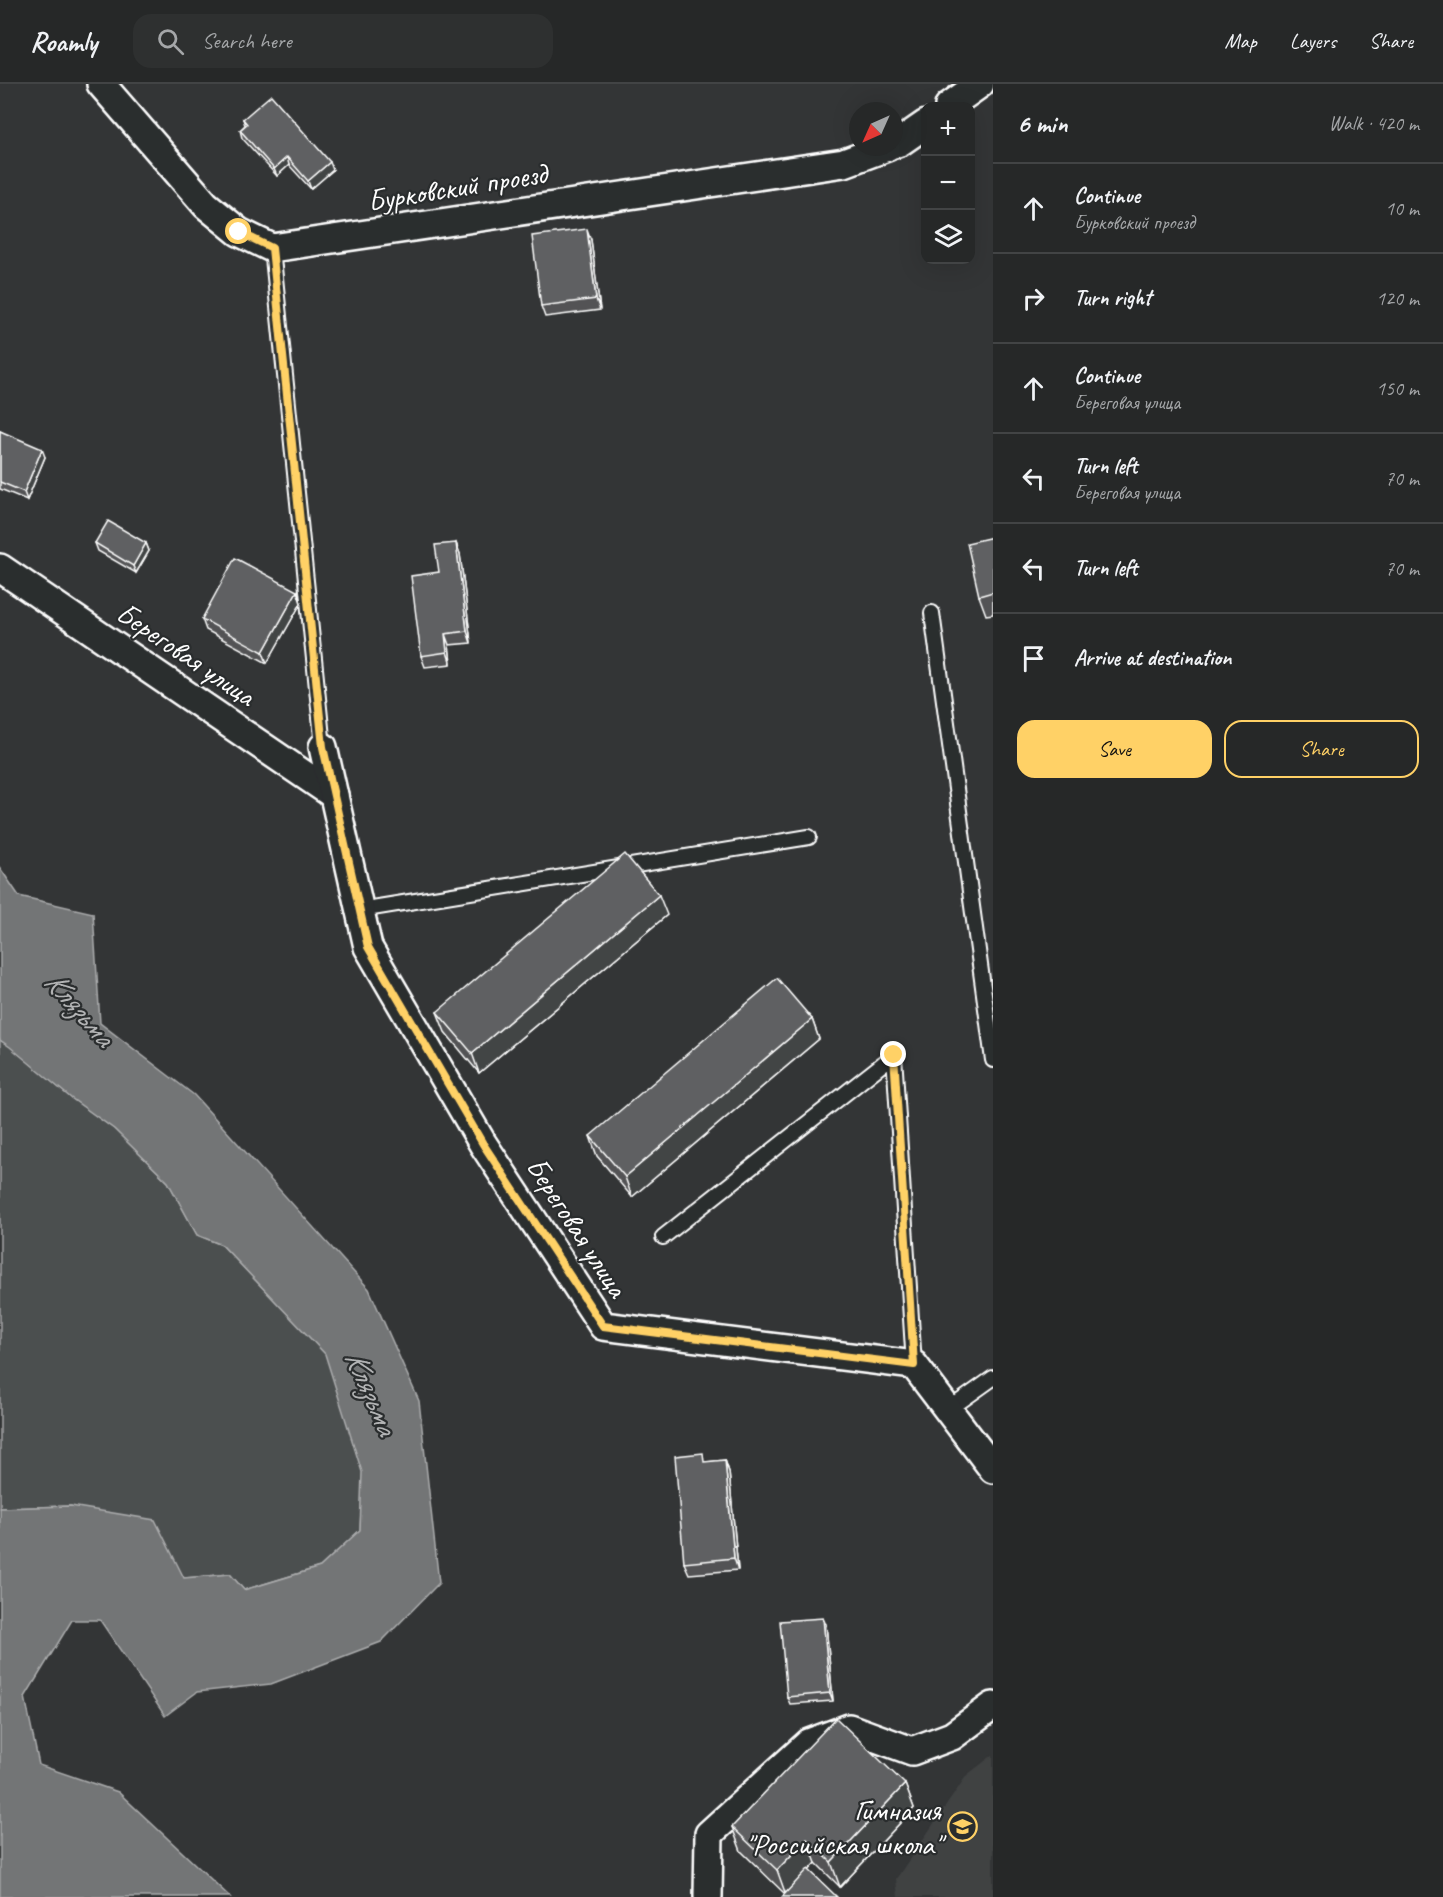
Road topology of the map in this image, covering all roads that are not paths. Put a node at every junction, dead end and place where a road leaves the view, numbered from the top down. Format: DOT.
graph roads {
  1 [pos="101,84"];
  2 [pos="980,84"];
  3 [pos="955,102"];
  4 [pos="921,127"];
  5 [pos="903,140"];
  6 [pos="861,156"];
  7 [pos="272,248"];
  8 [pos="0,568"];
  9 [pos="932,613"];
  10 [pos="323,747"];
  11 [pos="334,795"];
  12 [pos="809,837"];
  13 [pos="360,910"];
  14 [pos="993,1060"];
  15 [pos="663,1237"];
  16 [pos="914,1365"];
  17 [pos="993,1378"];
  18 [pos="948,1410"];
  19 [pos="993,1469"];
  20 [pos="993,1706"];
  21 [pos="708,1897"];
  1 -- 7 [label="street"];
  2 -- 3 [label="street"];
  4 -- 5 [label="street"];
  6 -- 7 [label="street, Бурковский проезд"];
  7 -- 10 [label="lane"];
  8 -- 11 [label="street, Береговая улица"];
  9 -- 14 [label="lane"];
  10 -- 11 [label="street, Береговая улица"];
  11 -- 13 [label="street, Береговая улица"];
  12 -- 13 [label="lane"];
  13 -- 16 [label="street, Береговая улица"];
  15 -- 16 [label="lane"];
  16 -- 18 [label="street"];
  17 -- 18 [label="lane"];
  18 -- 19 [label="street"];
  20 -- 21 [label="street"];
}
